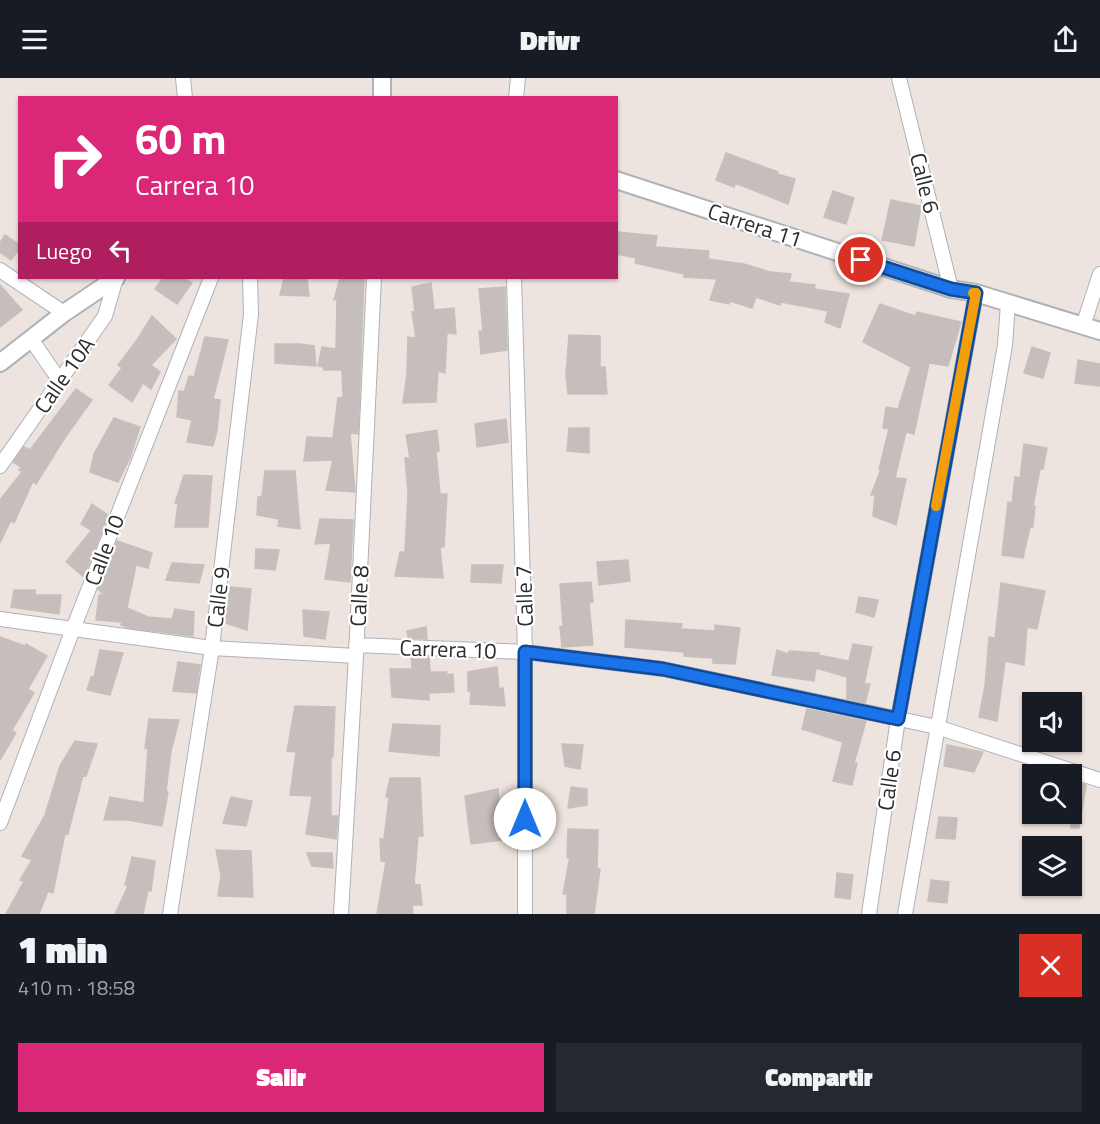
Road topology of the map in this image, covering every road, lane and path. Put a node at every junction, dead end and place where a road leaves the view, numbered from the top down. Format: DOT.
graph roads {
  1 [pos="183,78"];
  2 [pos="382,78"];
  3 [pos="518,78"];
  4 [pos="899,78"];
  5 [pos="185,96"];
  6 [pos="382,96"];
  7 [pos="516,96"];
  8 [pos="618,181"];
  9 [pos="0,270"];
  10 [pos="1100,274"];
  11 [pos="115,279"];
  12 [pos="116,279"];
  13 [pos="210,279"];
  14 [pos="250,279"];
  15 [pos="375,279"];
  16 [pos="514,279"];
  17 [pos="951,289"];
  18 [pos="976,293"];
  19 [pos="1008,304"];
  20 [pos="64,313"];
  21 [pos="1083,326"];
  22 [pos="1100,332"];
  23 [pos="31,339"];
  24 [pos="0,363"];
  25 [pos="60,381"];
  26 [pos="0,466"];
  27 [pos="0,619"];
  28 [pos="73,629"];
  29 [pos="212,648"];
  30 [pos="356,651"];
  31 [pos="525,652"];
  32 [pos="898,719"];
  33 [pos="937,727"];
  34 [pos="1100,780"];
  35 [pos="0,824"];
  36 [pos="170,914"];
  37 [pos="341,914"];
  38 [pos="525,914"];
  39 [pos="869,914"];
  40 [pos="905,914"];
  1 -- 5 [label="street"];
  2 -- 6 [label="street"];
  3 -- 7 [label="street"];
  4 -- 17 [label="street, Calle 6"];
  8 -- 17 [label="street, Carrera 11"];
  9 -- 20 [label="street"];
  10 -- 21 [label="street"];
  11 -- 20 [label="street"];
  12 -- 25 [label="street, Calle 10A"];
  13 -- 28 [label="street, Calle 10"];
  14 -- 29 [label="street, Calle 9"];
  15 -- 30 [label="street, Calle 8"];
  16 -- 31 [label="street, Calle 7"];
  17 -- 18 [label="street, Carrera 11"];
  18 -- 19 [label="street, Carrera 11"];
  18 -- 32 [label="street, Calle 6"];
  19 -- 21 [label="street, Carrera 11"];
  19 -- 33 [label="street, Calle 6"];
  20 -- 23 [label="street"];
  21 -- 22 [label="street, Carrera 11"];
  23 -- 24 [label="street"];
  23 -- 25 [label="street"];
  25 -- 26 [label="street, Calle 10A"];
  27 -- 28 [label="street, Carrera 10"];
  28 -- 29 [label="street, Carrera 10"];
  28 -- 35 [label="street, Calle 10"];
  29 -- 30 [label="street, Carrera 10"];
  29 -- 36 [label="street, Calle 9"];
  30 -- 31 [label="street, Carrera 10"];
  30 -- 37 [label="street, Calle 8"];
  31 -- 32 [label="street, Carrera 10"];
  31 -- 38 [label="street, Calle 7"];
  32 -- 33 [label="street, Carrera 10"];
  32 -- 39 [label="street, Calle 6"];
  33 -- 34 [label="street, Carrera 10"];
  33 -- 40 [label="street, Calle 6"];
}
